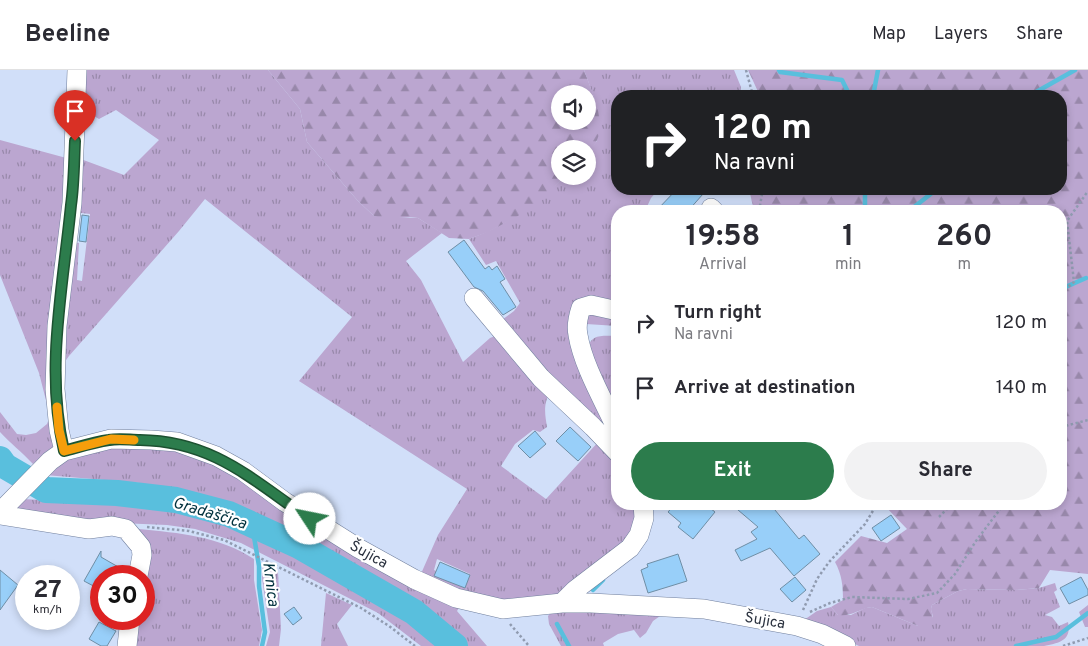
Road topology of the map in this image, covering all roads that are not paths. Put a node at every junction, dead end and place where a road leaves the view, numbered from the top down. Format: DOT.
graph roads {
  1 [pos="77,70"];
  2 [pos="474,298"];
  3 [pos="611,310"];
  4 [pos="611,417"];
  5 [pos="611,446"];
  6 [pos="57,456"];
  7 [pos="643,510"];
  8 [pos="0,513"];
  9 [pos="140,565"];
  10 [pos="562,603"];
  11 [pos="129,630"];
  12 [pos="127,646"];
  13 [pos="846,646"];
  1 -- 6 [label="street"];
  2 -- 5 [label="street"];
  3 -- 4 [label="street"];
  6 -- 8 [label="street"];
  6 -- 10 [label="street, Šujica"];
  7 -- 10 [label="street"];
  8 -- 9 [label="street"];
  10 -- 13 [label="street, Šujica"];
  11 -- 12 [label="street"];
}
